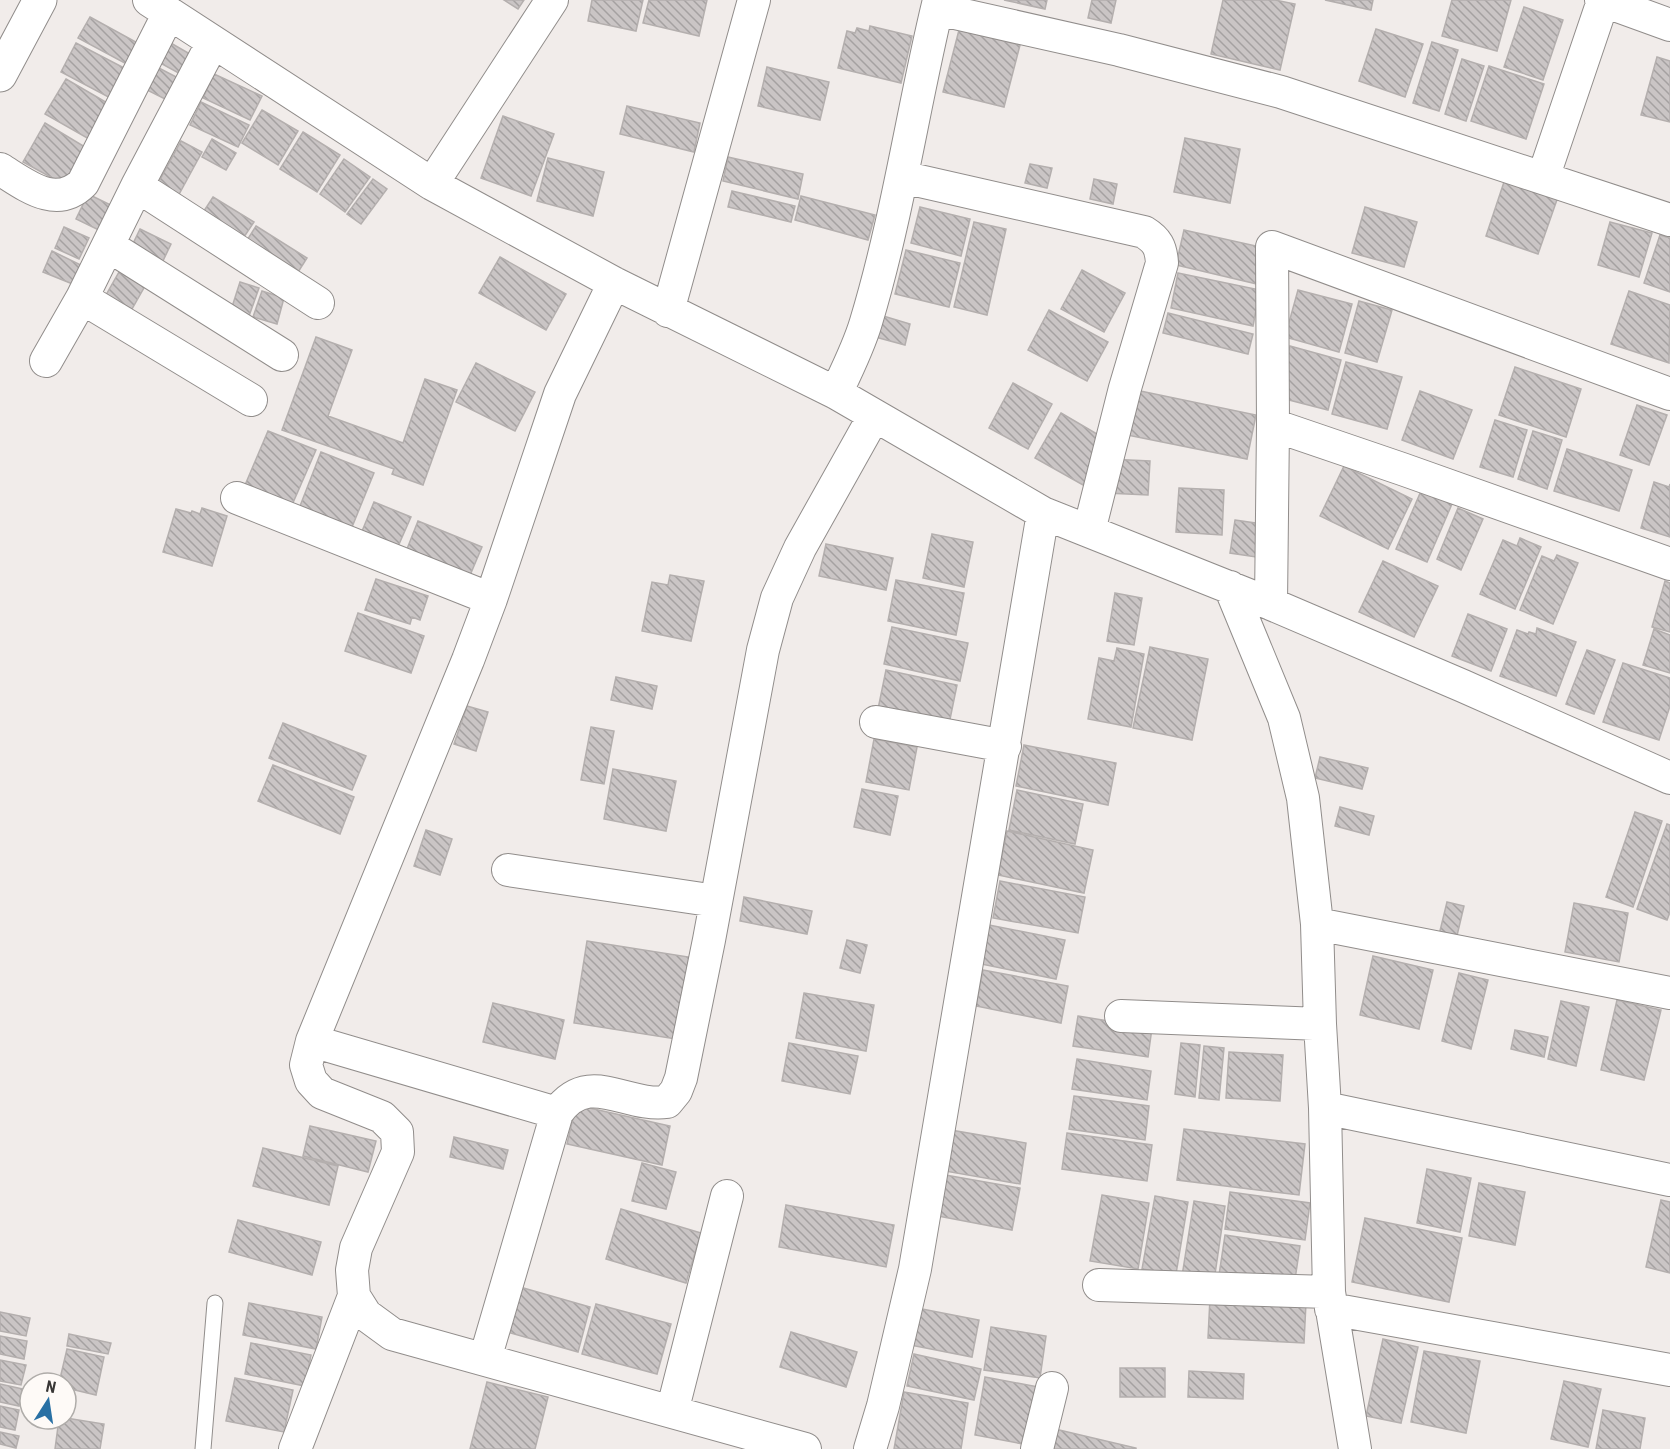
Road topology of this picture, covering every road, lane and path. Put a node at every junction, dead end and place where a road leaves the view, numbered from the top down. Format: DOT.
graph roads {
  1 [pos="40,0"];
  2 [pos="552,0"];
  3 [pos="754,0"];
  4 [pos="1602,0"];
  5 [pos="938,5"];
  6 [pos="159,6"];
  7 [pos="1670,25"];
  8 [pos="213,42"];
  9 [pos="0,75"];
  10 [pos="0,170"];
  11 [pos="902,177"];
  12 [pos="1542,178"];
  13 [pos="432,184"];
  14 [pos="137,186"];
  15 [pos="1670,220"];
  16 [pos="109,246"];
  17 [pos="614,283"];
  18 [pos="82,298"];
  19 [pos="318,303"];
  20 [pos="668,311"];
  21 [pos="282,355"];
  22 [pos="46,361"];
  23 [pos="836,393"];
  24 [pos="1670,394"];
  25 [pos="251,400"];
  26 [pos="874,416"];
  27 [pos="1273,425"];
  28 [pos="237,498"];
  29 [pos="1043,513"];
  30 [pos="1089,531"];
  31 [pos="1670,564"];
  32 [pos="1230,587"];
  33 [pos="491,599"];
  34 [pos="1271,604"];
  35 [pos="876,722"];
  36 [pos="1005,746"];
  37 [pos="1670,778"];
  38 [pos="508,870"];
  39 [pos="716,901"];
  40 [pos="1317,924"];
  41 [pos="1670,993"];
  42 [pos="1121,1016"];
  43 [pos="1320,1024"];
  44 [pos="312,1041"];
  45 [pos="1325,1108"];
  46 [pos="556,1113"];
  47 [pos="1670,1180"];
  48 [pos="727,1196"];
  49 [pos="1099,1285"];
  50 [pos="354,1296"];
  51 [pos="1330,1301"];
  52 [pos="214,1303"];
  53 [pos="485,1359"];
  54 [pos="1670,1371"];
  55 [pos="1052,1388"];
  56 [pos="672,1412"];
  57 [pos="203,1449"];
  58 [pos="295,1449"];
  59 [pos="805,1449"];
  60 [pos="870,1449"];
  61 [pos="1037,1449"];
  62 [pos="1355,1449"];
  1 -- 9 [label="highway"];
  2 -- 13 [label="street"];
  3 -- 20 [label="street"];
  4 -- 7 [label="street"];
  4 -- 12 [label="street"];
  5 -- 11 [label="street"];
  5 -- 12 [label="street"];
  6 -- 8 [label="street"];
  6 -- 10 [label="street"];
  8 -- 13 [label="street"];
  8 -- 14 [label="street"];
  11 -- 23 [label="street"];
  11 -- 30 [label="street"];
  12 -- 15 [label="street"];
  13 -- 17 [label="street"];
  14 -- 16 [label="street"];
  14 -- 19 [label="street"];
  16 -- 18 [label="street"];
  16 -- 21 [label="street"];
  17 -- 20 [label="street"];
  17 -- 33 [label="street"];
  18 -- 22 [label="street"];
  18 -- 25 [label="street"];
  20 -- 23 [label="street"];
  23 -- 26 [label="street"];
  24 -- 27 [label="street"];
  26 -- 29 [label="street"];
  26 -- 39 [label="street"];
  27 -- 31 [label="street"];
  27 -- 34 [label="street"];
  28 -- 33 [label="street"];
  29 -- 30 [label="street"];
  29 -- 36 [label="street"];
  30 -- 32 [label="street"];
  32 -- 34 [label="street"];
  32 -- 40 [label="street"];
  33 -- 44 [label="street"];
  34 -- 37 [label="street"];
  35 -- 36 [label="street"];
  36 -- 60 [label="street"];
  38 -- 39 [label="street"];
  39 -- 46 [label="street"];
  40 -- 41 [label="street"];
  40 -- 43 [label="street"];
  42 -- 43 [label="street"];
  43 -- 45 [label="street"];
  44 -- 46 [label="street"];
  44 -- 50 [label="street"];
  45 -- 47 [label="street"];
  45 -- 51 [label="street"];
  46 -- 53 [label="street"];
  48 -- 56 [label="street"];
  49 -- 51 [label="street"];
  50 -- 53 [label="street"];
  50 -- 58 [label="street"];
  51 -- 54 [label="street"];
  51 -- 62 [label="street"];
  52 -- 57 [label="lane"];
  53 -- 56 [label="street"];
  55 -- 61 [label="street"];
  56 -- 59 [label="street"];
}
